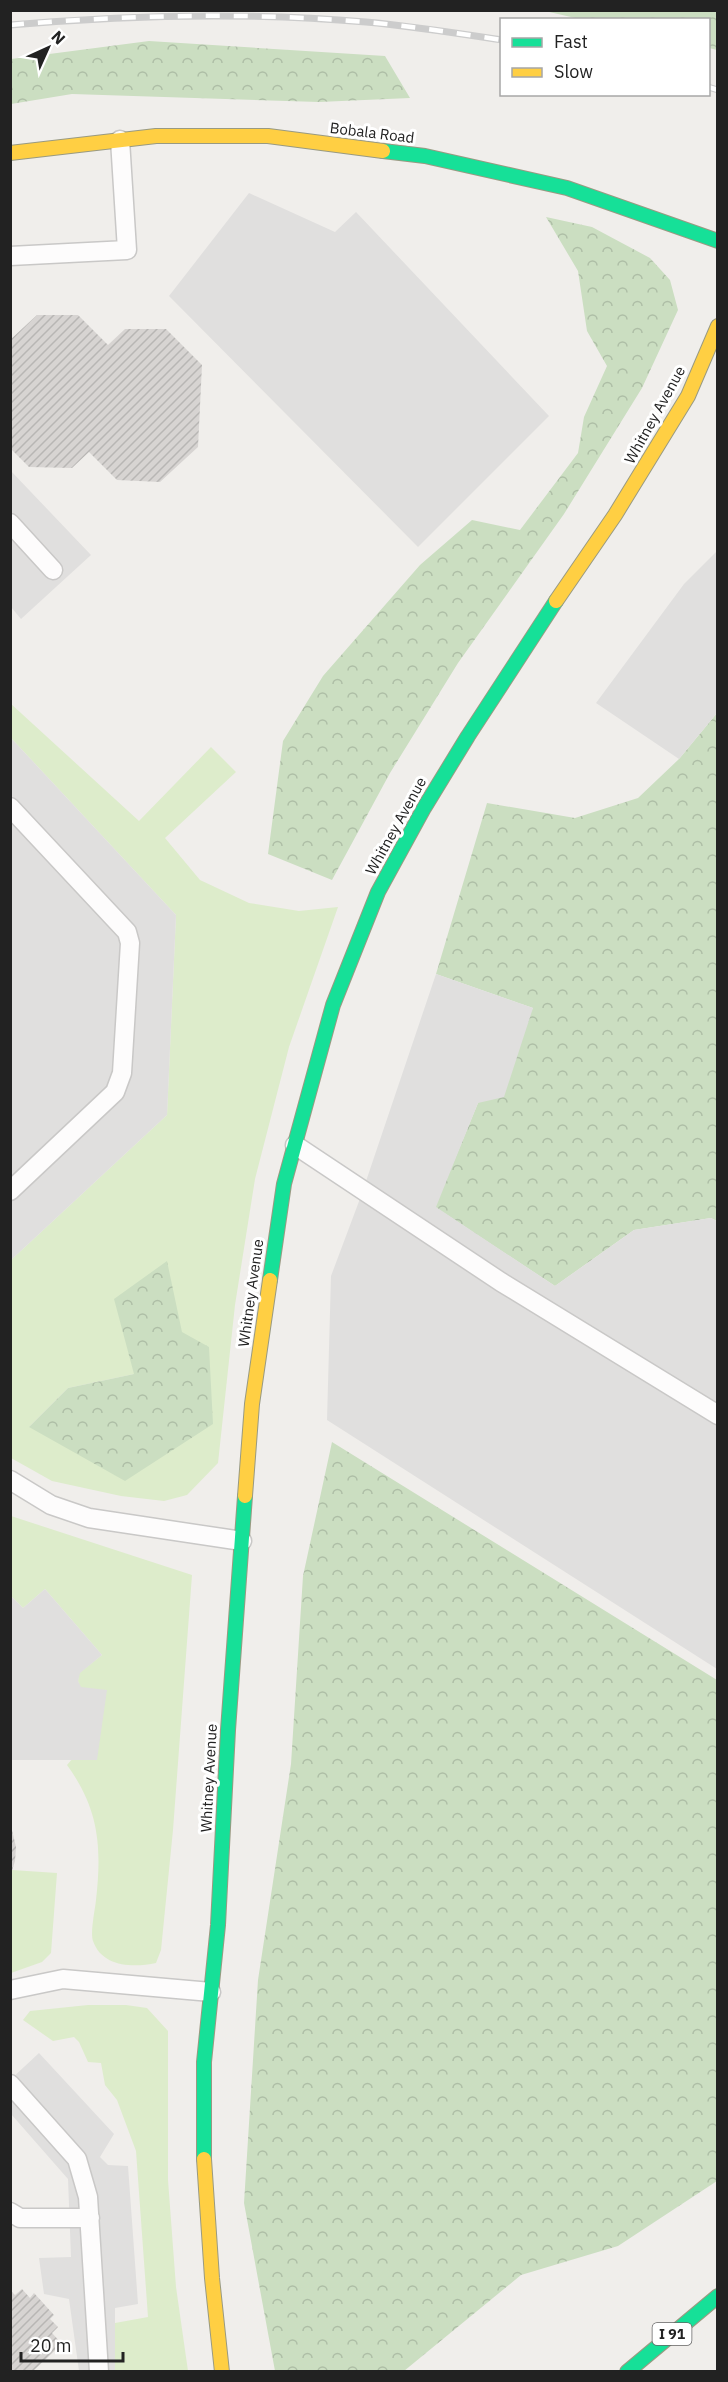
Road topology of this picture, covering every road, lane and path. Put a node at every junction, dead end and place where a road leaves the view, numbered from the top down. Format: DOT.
graph roads {
  1 [pos="120,140"];
  2 [pos="10,153"];
  3 [pos="717,241"];
  4 [pos="10,256"];
  5 [pos="717,326"];
  6 [pos="10,523"];
  7 [pos="53,570"];
  8 [pos="10,807"];
  9 [pos="295,1145"];
  10 [pos="10,1191"];
  11 [pos="717,1415"];
  12 [pos="10,1480"];
  13 [pos="242,1541"];
  14 [pos="10,1990"];
  15 [pos="211,1992"];
  16 [pos="10,2084"];
  17 [pos="10,2212"];
  18 [pos="90,2218"];
  19 [pos="717,2296"];
  20 [pos="99,2372"];
  21 [pos="222,2372"];
  22 [pos="627,2372"];
  1 -- 2 [label="main road, Bobala Road"];
  1 -- 3 [label="main road, Bobala Road"];
  1 -- 4 [label="lane"];
  5 -- 9 [label="main road, Whitney Avenue"];
  6 -- 7 [label="lane"];
  8 -- 10 [label="lane"];
  9 -- 11 [label="lane"];
  9 -- 13 [label="main road, Whitney Avenue"];
  12 -- 13 [label="lane"];
  13 -- 15 [label="main road, Whitney Avenue"];
  14 -- 15 [label="lane"];
  15 -- 21 [label="main road, Whitney Avenue"];
  16 -- 18 [label="lane"];
  17 -- 18 [label="lane"];
  18 -- 20 [label="lane"];
  19 -- 22 [label="main road, I 91"];
}
